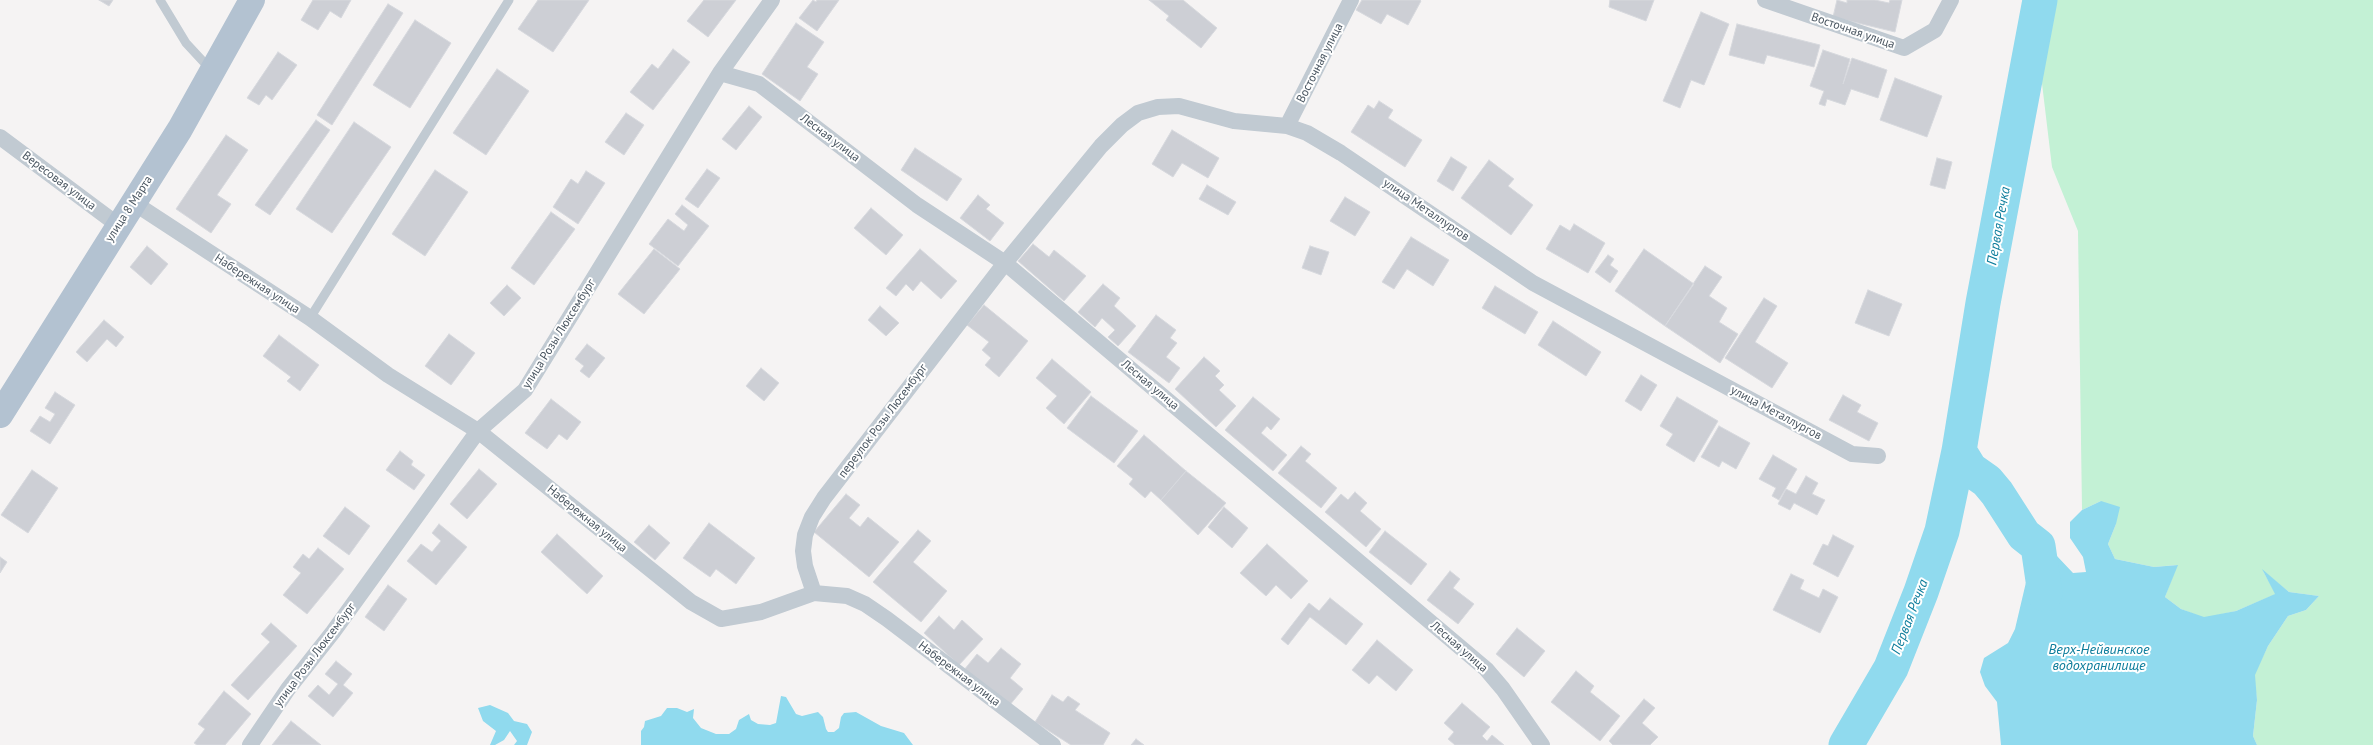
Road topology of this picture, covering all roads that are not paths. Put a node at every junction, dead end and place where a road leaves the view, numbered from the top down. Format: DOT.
graph roads {
  1 [pos="160,0"];
  2 [pos="252,0"];
  3 [pos="509,0"];
  4 [pos="772,0"];
  5 [pos="1351,0"];
  6 [pos="1765,0"];
  7 [pos="1951,0"];
  8 [pos="213,71"];
  9 [pos="720,73"];
  10 [pos="1287,126"];
  11 [pos="0,136"];
  12 [pos="134,203"];
  13 [pos="118,226"];
  14 [pos="1004,263"];
  15 [pos="310,318"];
  16 [pos="0,415"];
  17 [pos="478,431"];
  18 [pos="1878,456"];
  19 [pos="814,593"];
  20 [pos="250,745"];
  21 [pos="1053,745"];
  22 [pos="1542,745"];
  1 -- 8 [label="lane"];
  2 -- 8 [label="main road, улица 8 Марта"];
  3 -- 15 [label="lane"];
  4 -- 9 [label="street, улица Розы Люксембург"];
  5 -- 10 [label="street, Восточная улица"];
  6 -- 7 [label="street, Восточная улица"];
  8 -- 12 [label="main road, улица 8 Марта"];
  9 -- 14 [label="street, Лесная улица"];
  9 -- 17 [label="street, улица Розы Люксембург"];
  10 -- 14 [label="street, улица Металлургов"];
  10 -- 18 [label="street, улица Металлургов"];
  11 -- 13 [label="street, Вересовая улица"];
  12 -- 13 [label="main road, улица 8 Марта"];
  12 -- 15 [label="street, Набережная улица"];
  13 -- 16 [label="main road, улица 8 Марта"];
  14 -- 19 [label="street, переулок Розы Люсембург"];
  14 -- 22 [label="street, Лесная улица"];
  15 -- 17 [label="street, Набережная улица"];
  17 -- 19 [label="street, Набережная улица"];
  17 -- 20 [label="street, улица Розы Люксембург"];
  19 -- 21 [label="street, Набережная улица"];
}
